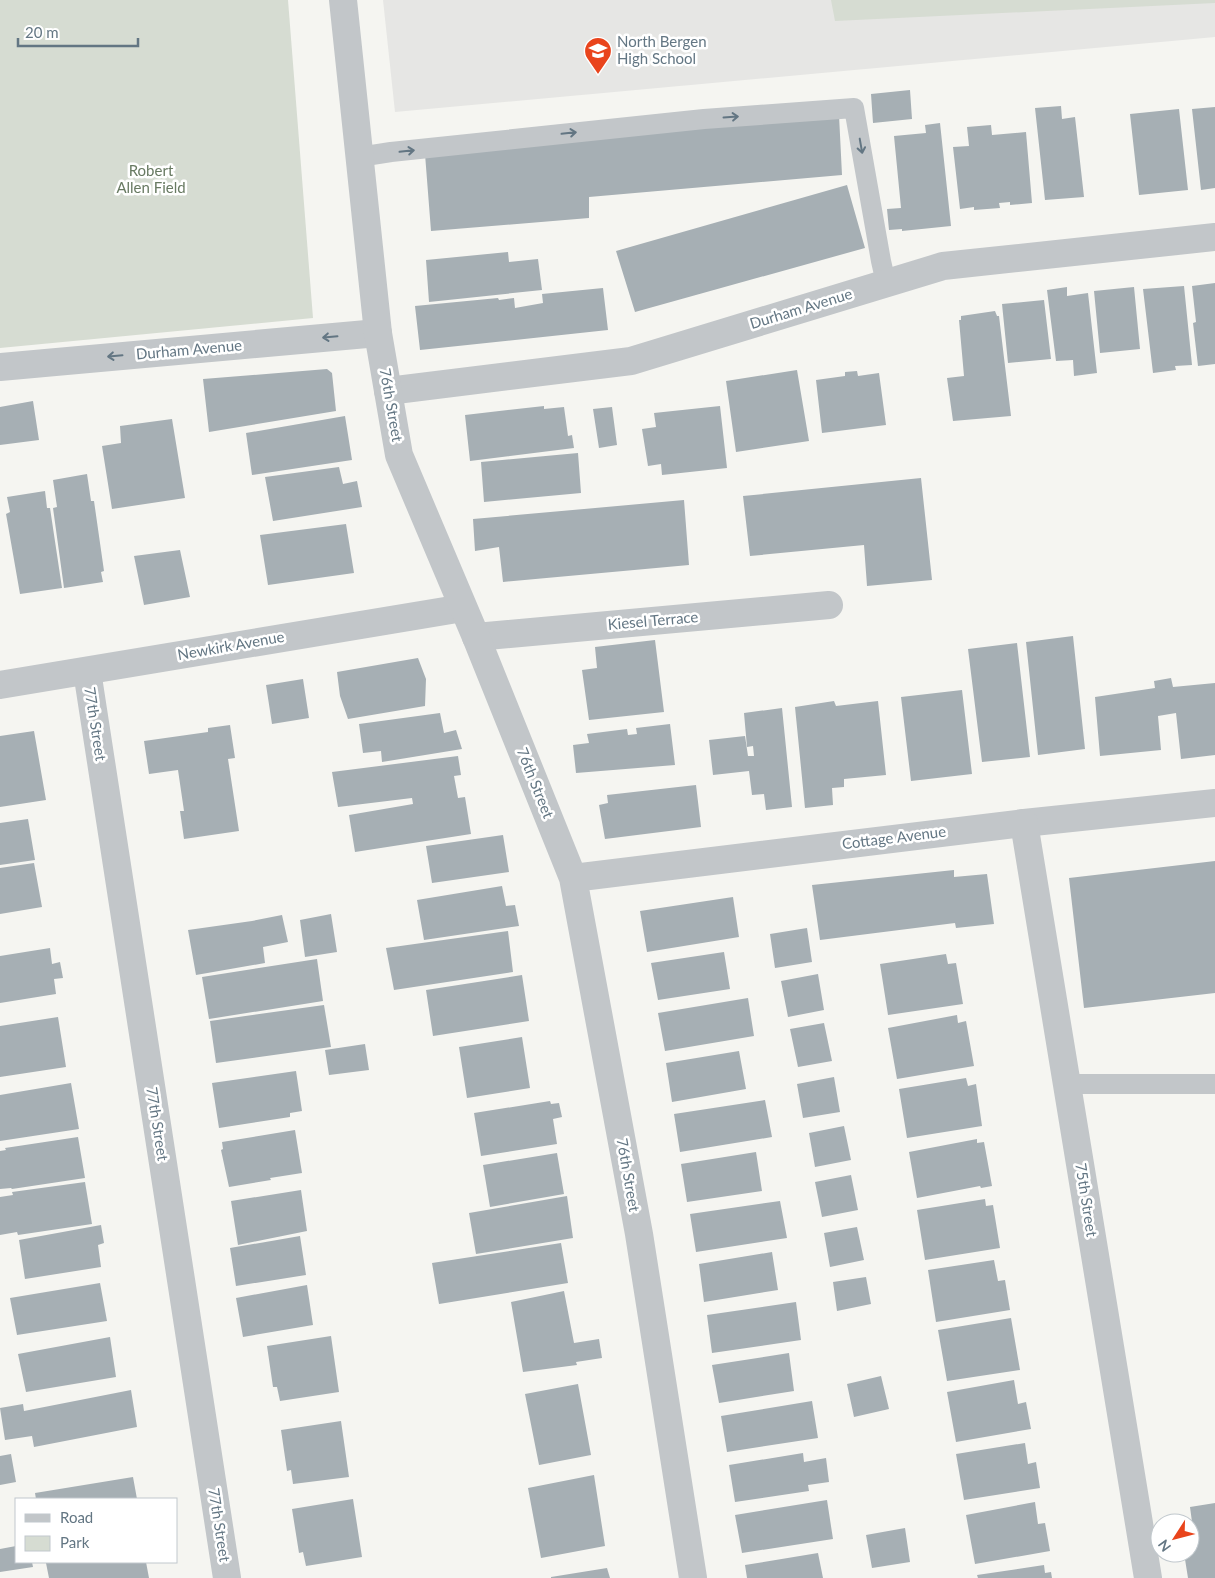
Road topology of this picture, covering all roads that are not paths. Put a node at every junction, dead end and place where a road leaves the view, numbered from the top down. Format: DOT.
graph roads {
  1 [pos="343,0"];
  2 [pos="359,157"];
  3 [pos="1215,237"];
  4 [pos="886,283"];
  5 [pos="378,333"];
  6 [pos="0,367"];
  7 [pos="388,391"];
  8 [pos="829,605"];
  9 [pos="462,608"];
  10 [pos="476,637"];
  11 [pos="87,671"];
  12 [pos="0,685"];
  13 [pos="1215,803"];
  14 [pos="1024,823"];
  15 [pos="573,878"];
  16 [pos="1067,1084"];
  17 [pos="1215,1084"];
  18 [pos="227,1578"];
  19 [pos="693,1578"];
  20 [pos="1148,1578"];
  1 -- 2 [label="street, 76th Street"];
  2 -- 4 [label="lane, one-way"];
  2 -- 5 [label="street, 76th Street"];
  3 -- 4 [label="street, Durham Avenue"];
  4 -- 7 [label="street, Durham Avenue"];
  5 -- 6 [label="street, Durham Avenue, one-way"];
  5 -- 7 [label="street, 76th Street"];
  7 -- 9 [label="street, 76th Street"];
  8 -- 10 [label="street, Kiesel Terrace"];
  9 -- 10 [label="street, 76th Street"];
  9 -- 11 [label="street, Newkirk Avenue"];
  10 -- 15 [label="street, 76th Street"];
  11 -- 12 [label="street, Newkirk Avenue"];
  11 -- 18 [label="street, 77th Street"];
  13 -- 14 [label="street, Cottage Avenue"];
  14 -- 15 [label="street, Cottage Avenue"];
  14 -- 16 [label="street, 75th Street"];
  15 -- 19 [label="street, 76th Street"];
  16 -- 17 [label="lane"];
  16 -- 20 [label="street, 75th Street"];
}
